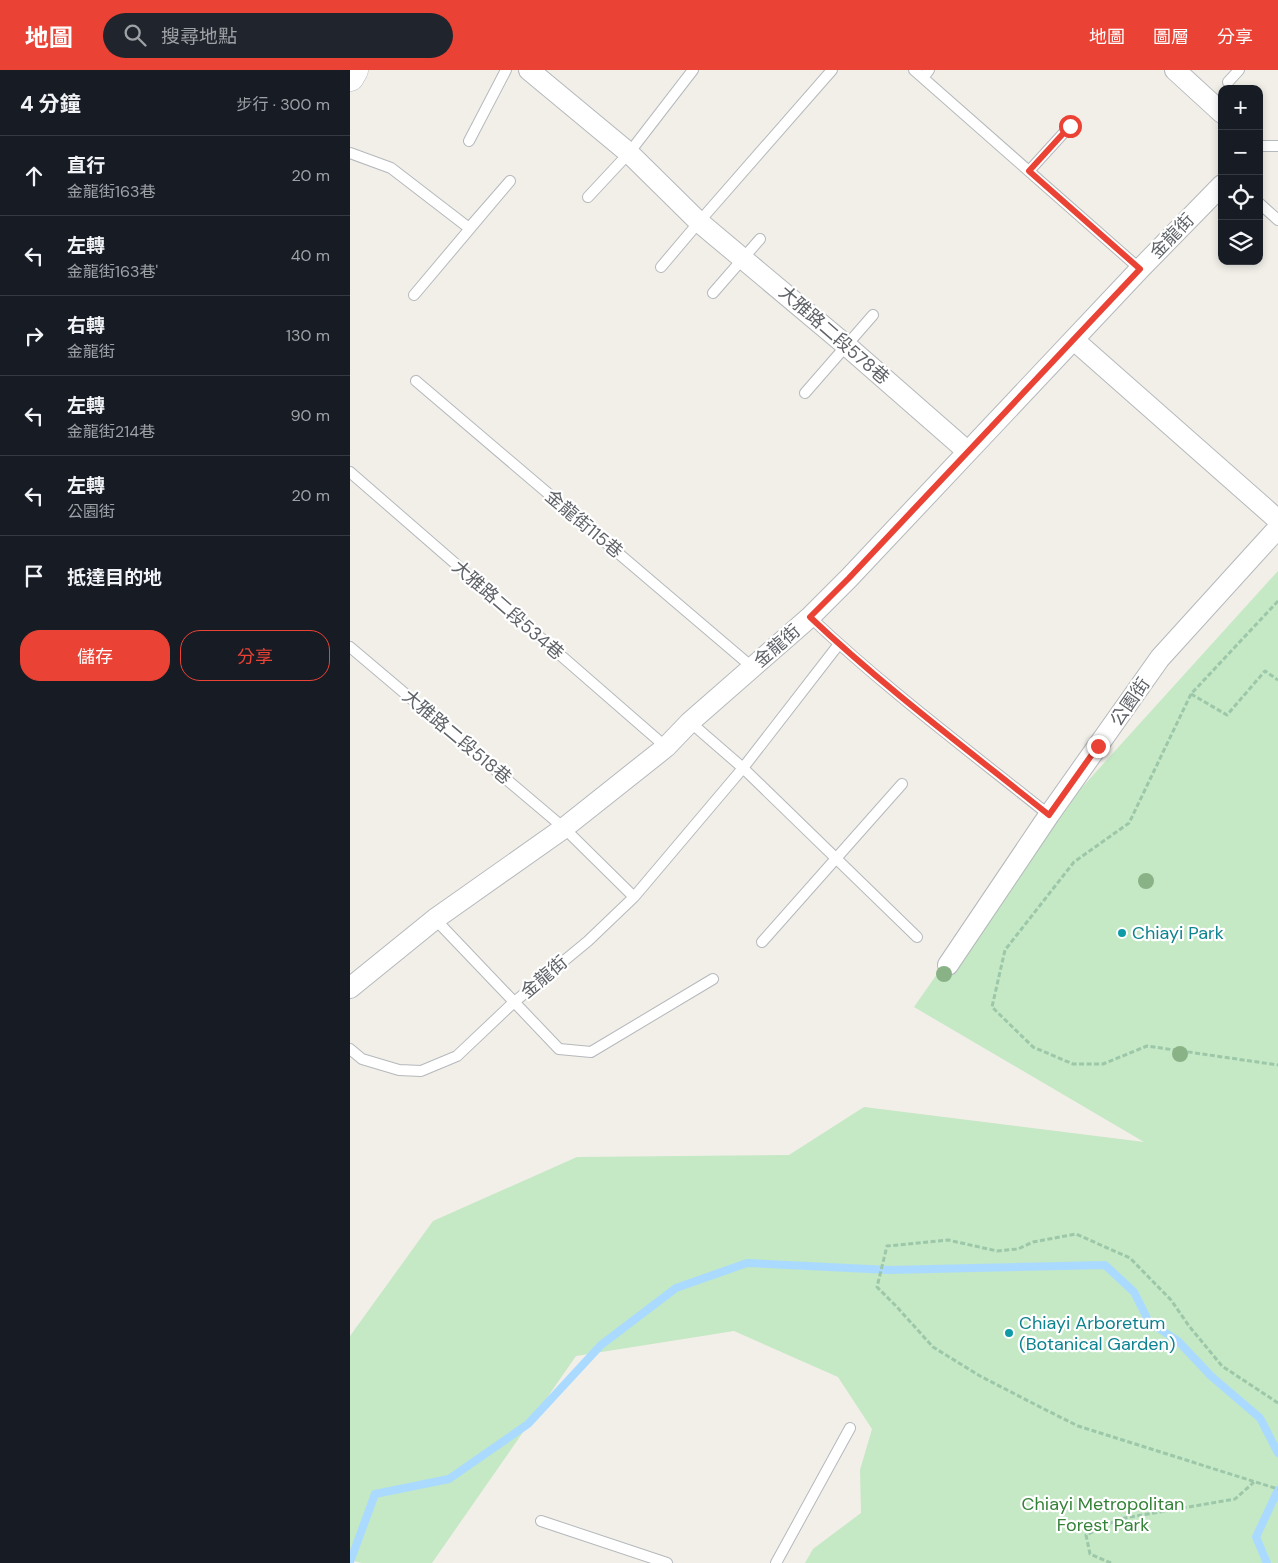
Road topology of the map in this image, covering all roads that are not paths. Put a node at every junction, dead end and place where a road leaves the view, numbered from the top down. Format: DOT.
graph roads {
  1 [pos="354,70"];
  2 [pos="506,70"];
  3 [pos="529,70"];
  4 [pos="693,70"];
  5 [pos="832,70"];
  6 [pos="914,70"];
  7 [pos="1175,70"];
  8 [pos="1239,70"];
  9 [pos="926,74"];
  10 [pos="350,77"];
  11 [pos="1228,82"];
  12 [pos="1218,109"];
  13 [pos="1070,126"];
  14 [pos="469,142"];
  15 [pos="1263,146"];
  16 [pos="1278,146"];
  17 [pos="350,152"];
  18 [pos="629,153"];
  19 [pos="1029,171"];
  20 [pos="1218,189"];
  21 [pos="588,197"];
  22 [pos="1263,207"];
  23 [pos="1278,220"];
  24 [pos="698,222"];
  25 [pos="760,239"];
  26 [pos="744,258"];
  27 [pos="661,267"];
  28 [pos="1140,269"];
  29 [pos="713,293"];
  30 [pos="414,295"];
  31 [pos="873,315"];
  32 [pos="1074,340"];
  33 [pos="847,346"];
  34 [pos="416,380"];
  35 [pos="805,393"];
  36 [pos="967,452"];
  37 [pos="350,472"];
  38 [pos="1278,520"];
  39 [pos="1278,528"];
  40 [pos="810,617"];
  41 [pos="839,644"];
  42 [pos="350,647"];
  43 [pos="752,667"];
  44 [pos="690,722"];
  45 [pos="666,747"];
  46 [pos="743,768"];
  47 [pos="902,784"];
  48 [pos="1049,815"];
  49 [pos="564,828"];
  50 [pos="835,858"];
  51 [pos="634,897"];
  52 [pos="435,919"];
  53 [pos="917,937"];
  54 [pos="762,942"];
  55 [pos="948,964"];
  56 [pos="713,979"];
  57 [pos="350,988"];
  58 [pos="513,1003"];
  59 [pos="350,1049"];
  60 [pos="850,1428"];
  61 [pos="541,1521"];
  62 [pos="667,1563"];
  63 [pos="776,1563"];
  1 -- 10 [label="main road"];
  2 -- 14 [label="lane"];
  3 -- 18 [label="street, 大雅路二段578巷"];
  4 -- 18 [label="lane"];
  5 -- 24 [label="lane"];
  6 -- 9 [label="lane"];
  7 -- 12 [label="street"];
  8 -- 11 [label="lane"];
  9 -- 19 [label="lane"];
  13 -- 19 [label="lane"];
  15 -- 16 [label="lane"];
  17 -- 30 [label="lane"];
  18 -- 21 [label="lane"];
  18 -- 24 [label="street, 大雅路二段578巷"];
  19 -- 28 [label="lane"];
  20 -- 28 [label="street, 金龍街"];
  22 -- 23 [label="lane"];
  24 -- 26 [label="street, 大雅路二段578巷"];
  24 -- 27 [label="lane"];
  25 -- 26 [label="lane"];
  26 -- 29 [label="lane"];
  26 -- 33 [label="street, 大雅路二段578巷"];
  28 -- 32 [label="street, 金龍街"];
  31 -- 33 [label="lane"];
  32 -- 36 [label="street, 金龍街"];
  32 -- 38 [label="street"];
  33 -- 35 [label="lane"];
  33 -- 36 [label="street, 大雅路二段578巷"];
  34 -- 43 [label="lane, 金龍街115巷"];
  36 -- 40 [label="street, 金龍街"];
  37 -- 45 [label="lane, 大雅路二段534巷"];
  39 -- 48 [label="street, 公園街"];
  40 -- 41 [label="lane"];
  40 -- 43 [label="street, 金龍街"];
  41 -- 46 [label="lane, 金龍街"];
  41 -- 48 [label="lane"];
  42 -- 49 [label="lane, 大雅路二段518巷"];
  43 -- 44 [label="street, 金龍街"];
  44 -- 45 [label="street, 金龍街"];
  44 -- 46 [label="lane"];
  45 -- 49 [label="street, 金龍街"];
  46 -- 50 [label="lane"];
  46 -- 51 [label="lane, 金龍街"];
  47 -- 50 [label="lane"];
  48 -- 55 [label="street, 公園街"];
  49 -- 51 [label="lane"];
  49 -- 52 [label="street, 金龍街"];
  50 -- 53 [label="lane"];
  50 -- 54 [label="lane"];
  51 -- 58 [label="lane, 金龍街"];
  52 -- 57 [label="street, 金龍街"];
  52 -- 58 [label="lane, 金龍街"];
  56 -- 58 [label="lane, 金龍街"];
  58 -- 59 [label="lane, 金龍街"];
  60 -- 63 [label="lane"];
  61 -- 62 [label="lane"];
}
